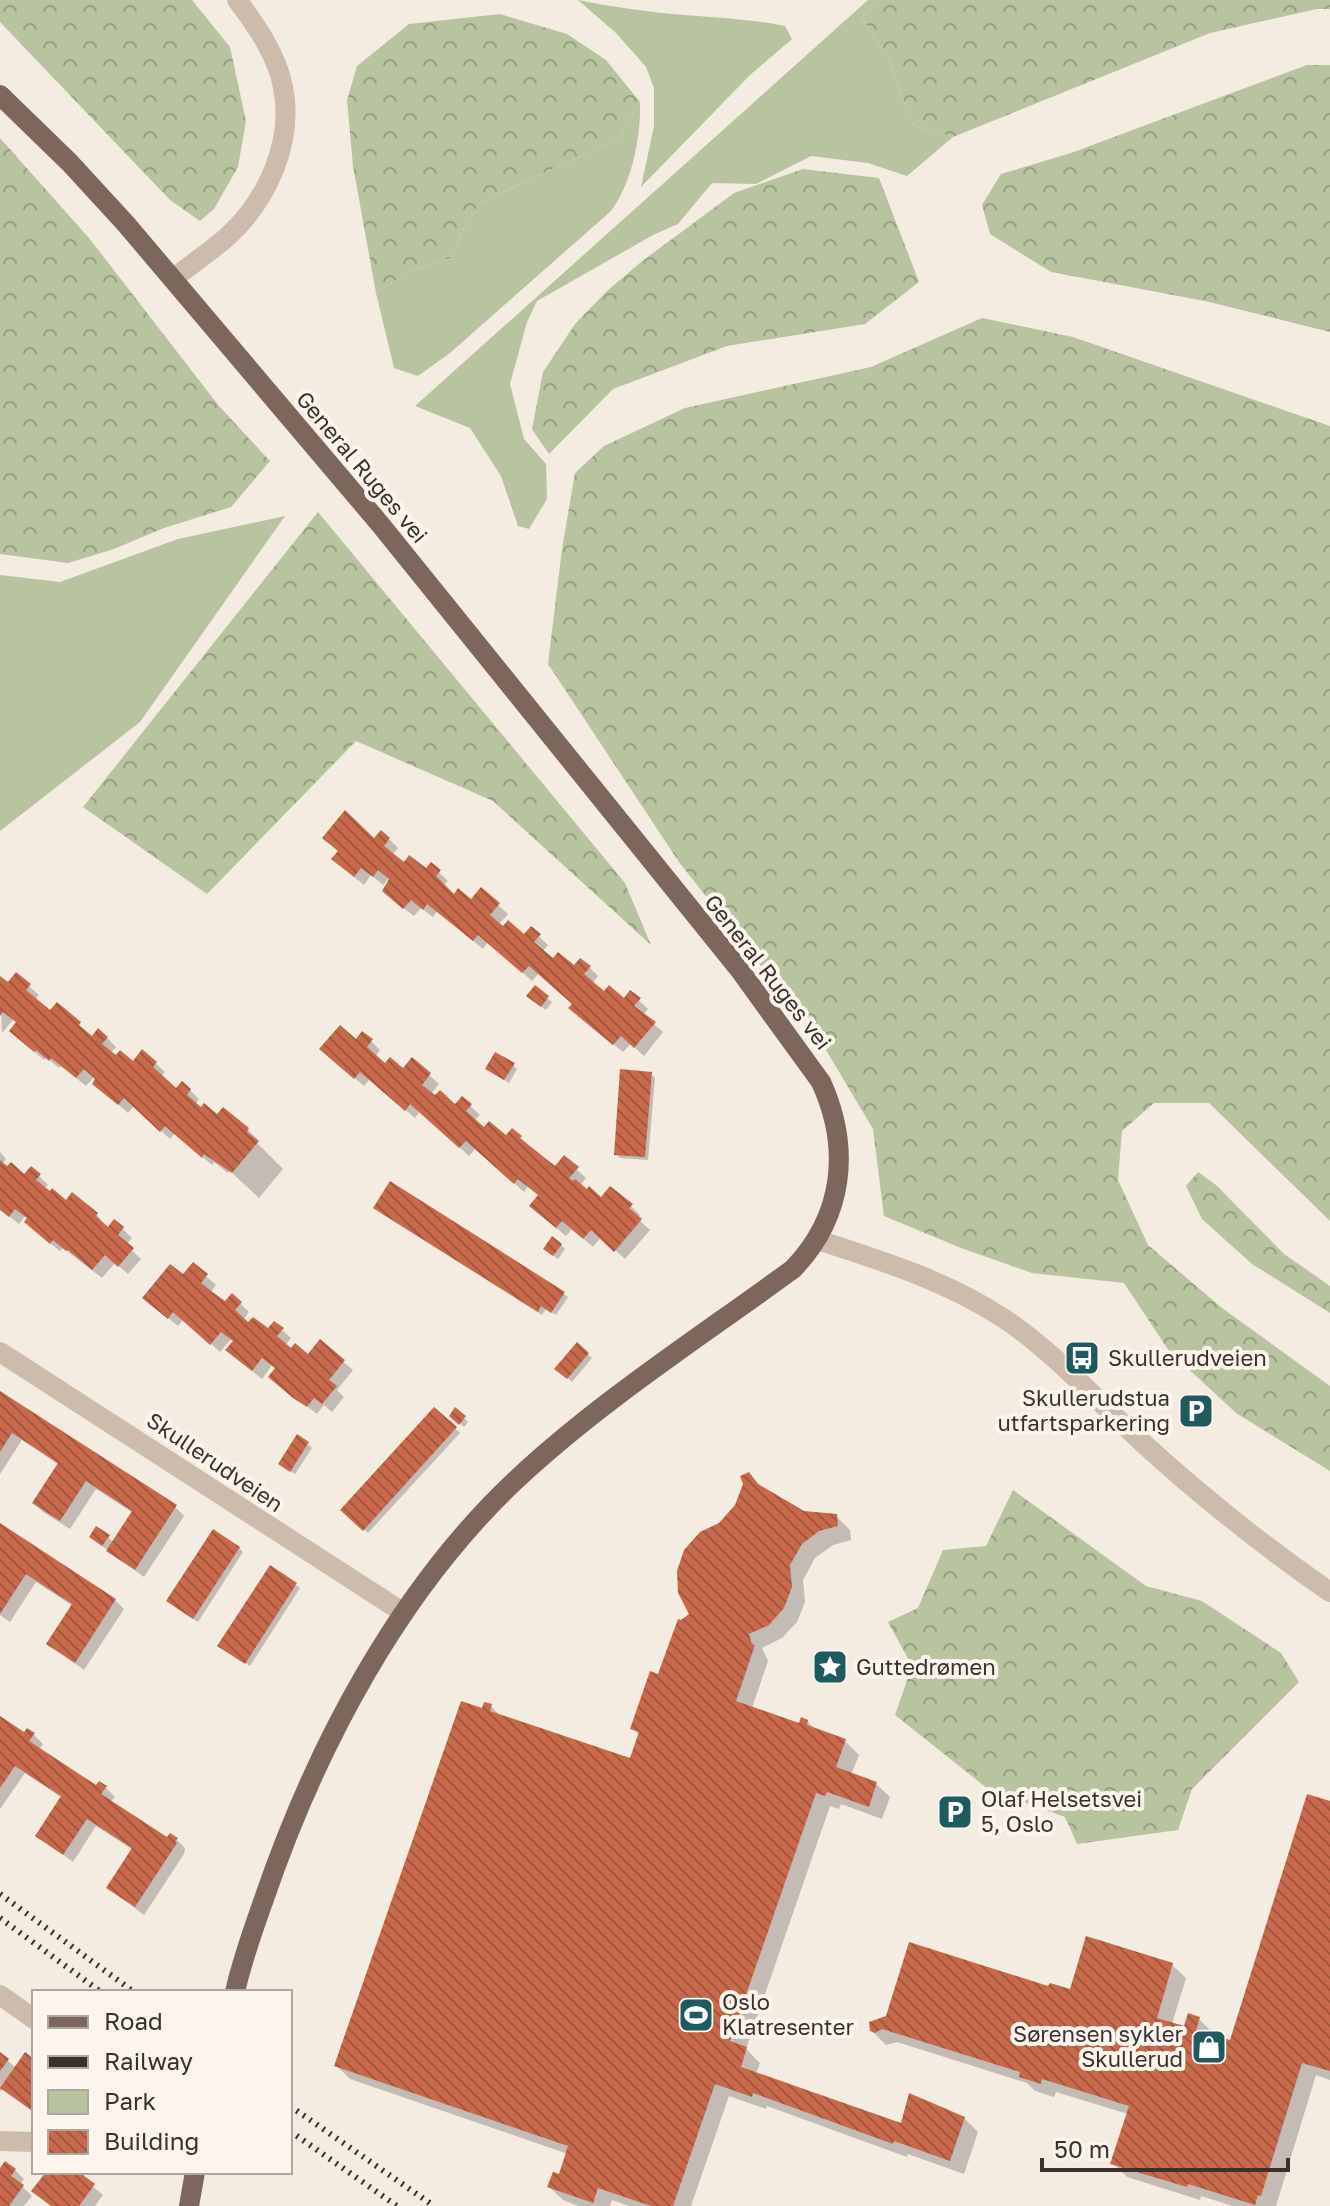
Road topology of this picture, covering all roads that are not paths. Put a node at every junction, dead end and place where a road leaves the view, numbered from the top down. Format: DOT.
graph roads {
  1 [pos="237,0"];
  2 [pos="0,95"];
  3 [pos="173,279"];
  4 [pos="818,1240"];
  5 [pos="0,1352"];
  6 [pos="1330,1592"];
  7 [pos="404,1613"];
  8 [pos="236,1990"];
  9 [pos="0,1995"];
  10 [pos="32,2018"];
  11 [pos="0,2141"];
  12 [pos="32,2142"];
  13 [pos="195,2174"];
  14 [pos="189,2206"];
  1 -- 3 [label="street"];
  2 -- 3 [label="main road, General Ruges vei"];
  3 -- 4 [label="main road, General Ruges vei"];
  4 -- 6 [label="street"];
  4 -- 7 [label="main road"];
  5 -- 7 [label="street, Skullerudveien"];
  7 -- 8 [label="main road"];
  9 -- 10 [label="street"];
  11 -- 12 [label="street"];
  13 -- 14 [label="main road"];
}
